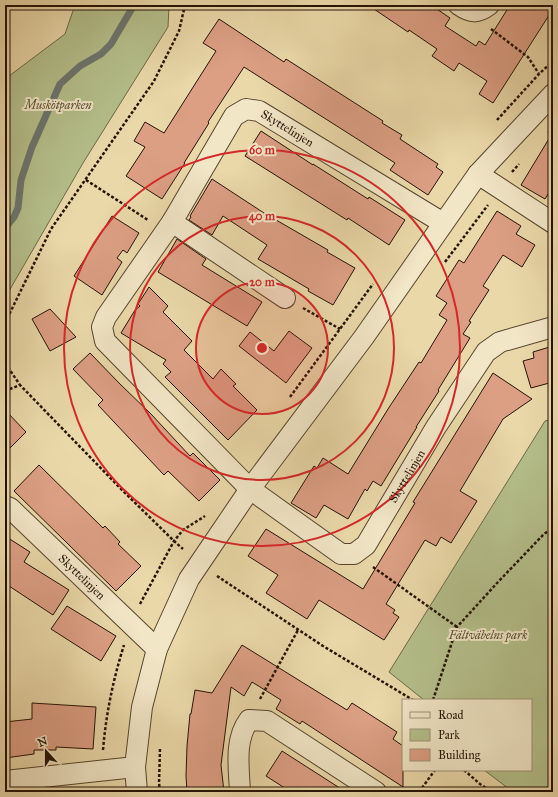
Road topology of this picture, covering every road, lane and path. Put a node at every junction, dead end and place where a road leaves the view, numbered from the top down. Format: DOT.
graph roads {
  1 [pos="185,5"];
  2 [pos="489,5"];
  3 [pos="464,8"];
  4 [pos="551,97"];
  5 [pos="553,130"];
  6 [pos="543,135"];
  7 [pos="519,163"];
  8 [pos="478,174"];
  9 [pos="86,180"];
  10 [pos="501,188"];
  11 [pos="442,223"];
  12 [pos="553,223"];
  13 [pos="169,226"];
  14 [pos="443,264"];
  15 [pos="285,298"];
  16 [pos="5,323"];
  17 [pos="553,327"];
  18 [pos="340,329"];
  19 [pos="5,363"];
  20 [pos="20,385"];
  21 [pos="250,489"];
  22 [pos="5,506"];
  23 [pos="553,527"];
  24 [pos="354,554"];
  25 [pos="222,570"];
  26 [pos="213,583"];
  27 [pos="457,627"];
  28 [pos="298,630"];
  29 [pos="157,650"];
  30 [pos="433,699"];
  31 [pos="249,720"];
  32 [pos="160,745"];
  33 [pos="135,767"];
  34 [pos="434,771"];
  35 [pos="465,771"];
  36 [pos="5,781"];
  37 [pos="137,792"];
  38 [pos="160,792"];
  39 [pos="240,792"];
  40 [pos="376,792"];
  41 [pos="419,792"];
  42 [pos="492,792"];
  1 -- 9 [label="path"];
  2 -- 3 [label="street"];
  3 -- 4 [label="path"];
  4 -- 8 [label="street"];
  5 -- 6 [label="path"];
  7 -- 10 [label="path"];
  8 -- 10 [label="street"];
  8 -- 11 [label="street"];
  9 -- 13 [label="path"];
  9 -- 16 [label="path"];
  10 -- 12 [label="street"];
  10 -- 14 [label="path"];
  11 -- 13 [label="street, Skyttelinjen"];
  11 -- 21 [label="street"];
  13 -- 15 [label="street"];
  13 -- 21 [label="street, Skyttelinjen"];
  15 -- 18 [label="path"];
  17 -- 24 [label="street, Skyttelinjen"];
  19 -- 20 [label="path"];
  21 -- 24 [label="street, Skyttelinjen"];
  21 -- 29 [label="street"];
  22 -- 29 [label="street, Skyttelinjen"];
  23 -- 27 [label="path"];
  24 -- 27 [label="path"];
  25 -- 26 [label="path"];
  27 -- 30 [label="path"];
  28 -- 31 [label="path"];
  29 -- 33 [label="street"];
  31 -- 39 [label="street"];
  31 -- 40 [label="street"];
  32 -- 38 [label="path"];
  33 -- 36 [label="street"];
  33 -- 37 [label="street"];
  34 -- 41 [label="path"];
  35 -- 42 [label="path"];
}
